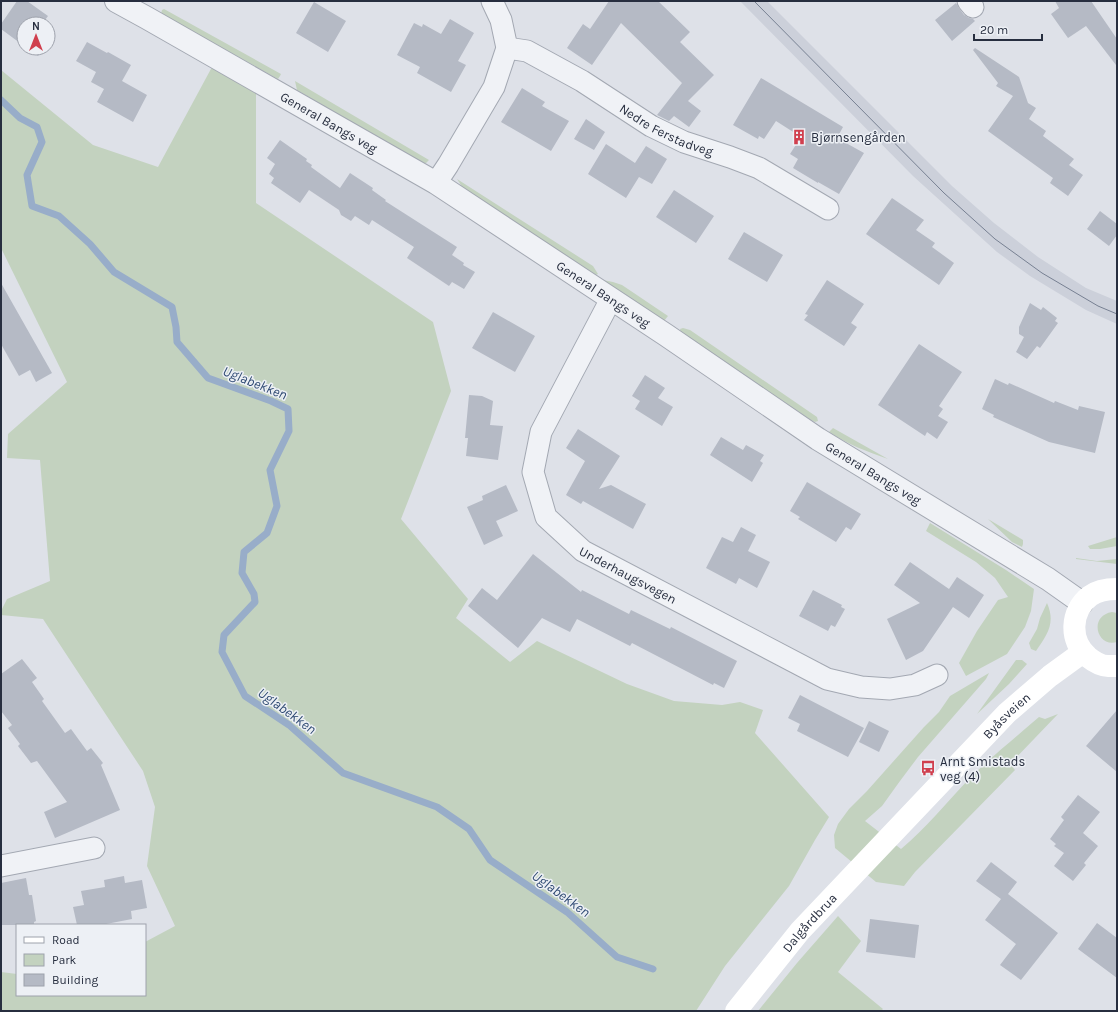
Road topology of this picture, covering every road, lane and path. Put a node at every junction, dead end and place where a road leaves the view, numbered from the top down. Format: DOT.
graph roads {
  1 [pos="116,1"];
  2 [pos="492,1"];
  3 [pos="507,48"];
  4 [pos="436,183"];
  5 [pos="828,209"];
  6 [pos="611,299"];
  7 [pos="1117,589"];
  8 [pos="1082,604"];
  9 [pos="1082,652"];
  10 [pos="1117,666"];
  11 [pos="937,675"];
  12 [pos="887,838"];
  13 [pos="94,848"];
  14 [pos="1,866"];
  15 [pos="736,1011"];
  1 -- 4 [label="street, General Bangs veg"];
  2 -- 3 [label="street"];
  3 -- 4 [label="street"];
  3 -- 5 [label="street, Nedre Ferstadveg"];
  4 -- 6 [label="street, General Bangs veg"];
  6 -- 8 [label="street, General Bangs veg"];
  6 -- 11 [label="street, Underhaugsvegen"];
  7 -- 8 [label="main road"];
  8 -- 9 [label="main road"];
  9 -- 10 [label="main road"];
  9 -- 12 [label="main road, Byåsveien"];
  12 -- 15 [label="main road, Dalgårdbrua"];
  13 -- 14 [label="street"];
}
